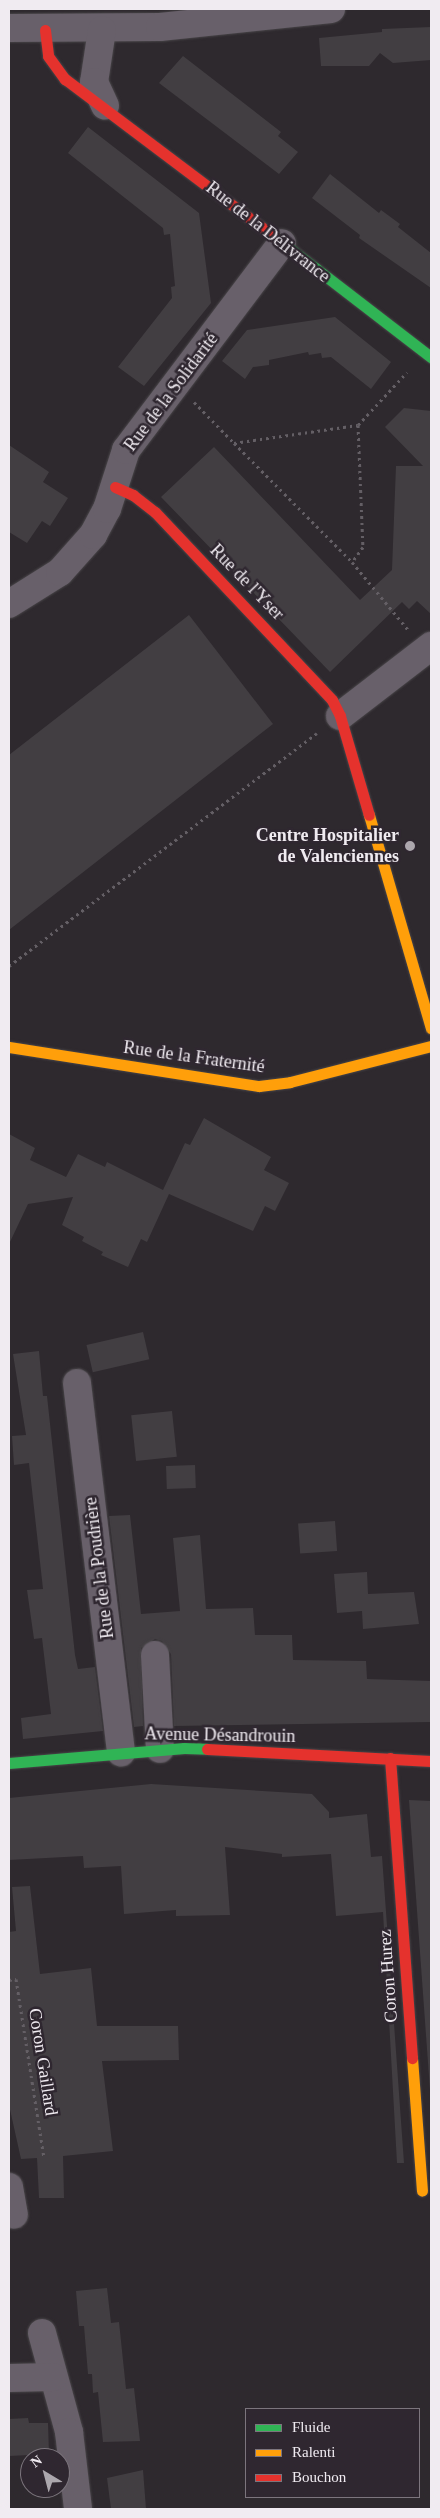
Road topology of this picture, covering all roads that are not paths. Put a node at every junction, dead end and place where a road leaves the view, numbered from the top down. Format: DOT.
graph roads {
  1 [pos="331,9"];
  2 [pos="9,28"];
  3 [pos="45,30"];
  4 [pos="102,30"];
  5 [pos="105,106"];
  6 [pos="282,243"];
  7 [pos="428,355"];
  8 [pos="115,487"];
  9 [pos="9,604"];
  10 [pos="428,648"];
  11 [pos="340,716"];
  12 [pos="431,1028"];
  13 [pos="431,1046"];
  14 [pos="9,1047"];
  15 [pos="77,1383"];
  16 [pos="155,1655"];
  17 [pos="160,1749"];
  18 [pos="121,1752"];
  19 [pos="390,1758"];
  20 [pos="431,1761"];
  21 [pos="9,1763"];
  22 [pos="9,2187"];
  23 [pos="422,2190"];
  24 [pos="14,2215"];
  25 [pos="42,2333"];
  26 [pos="53,2377"];
  27 [pos="9,2378"];
  28 [pos="78,2509"];
  1 -- 4 [label="street"];
  2 -- 3 [label="street"];
  3 -- 4 [label="street"];
  3 -- 5 [label="street, Rue de la Délivrance"];
  4 -- 5 [label="street, Rue de la Délivrance"];
  5 -- 6 [label="street, Rue de la Délivrance"];
  6 -- 7 [label="street, Rue de la Délivrance"];
  6 -- 8 [label="street, Rue de la Solidarité"];
  8 -- 9 [label="street, Rue de la Solidarité"];
  8 -- 11 [label="street, Rue de l'Yser"];
  10 -- 11 [label="street"];
  11 -- 12 [label="street, Rue de l'Yser"];
  13 -- 14 [label="street, Rue de la Fraternité"];
  15 -- 18 [label="street, Rue de la Poudrière"];
  16 -- 17 [label="street"];
  17 -- 18 [label="street, Avenue Désandrouin"];
  17 -- 19 [label="street, Avenue Désandrouin"];
  18 -- 21 [label="street, Avenue Désandrouin"];
  19 -- 20 [label="street, Avenue Désandrouin"];
  19 -- 23 [label="street, Coron Hurez"];
  22 -- 24 [label="street"];
  25 -- 26 [label="street"];
  26 -- 27 [label="street"];
  26 -- 28 [label="street"];
}
